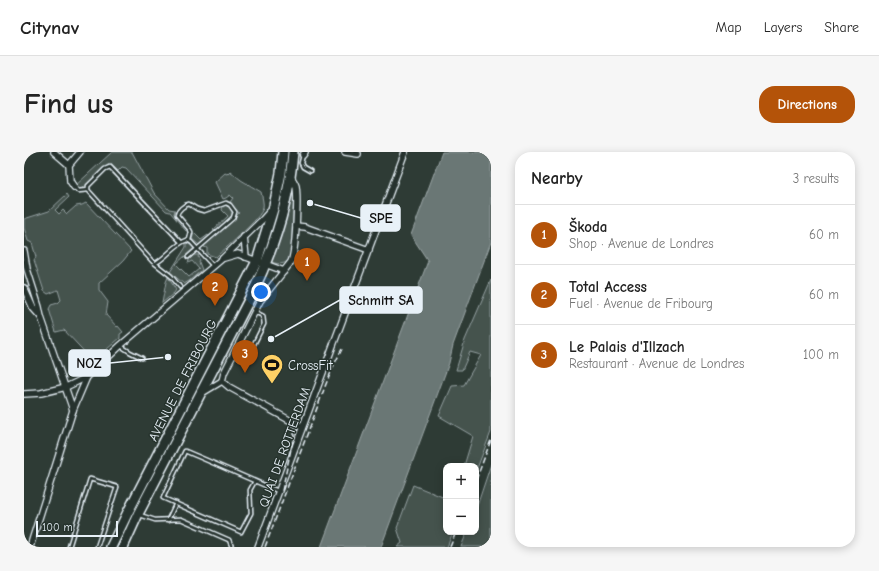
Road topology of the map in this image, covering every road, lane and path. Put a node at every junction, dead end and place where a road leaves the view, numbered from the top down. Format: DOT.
graph roads {
  1 [pos="54,152"];
  2 [pos="80,152"];
  3 [pos="283,152"];
  4 [pos="293,152"];
  5 [pos="345,152"];
  6 [pos="405,152"];
  7 [pos="304,154"];
  8 [pos="358,154"];
  9 [pos="69,165"];
  10 [pos="310,171"];
  11 [pos="290,175"];
  12 [pos="74,187"];
  13 [pos="88,190"];
  14 [pos="274,206"];
  15 [pos="296,226"];
  16 [pos="244,238"];
  17 [pos="189,240"];
  18 [pos="181,242"];
  19 [pos="198,249"];
  20 [pos="369,250"];
  21 [pos="24,251"];
  22 [pos="188,257"];
  23 [pos="246,257"];
  24 [pos="223,258"];
  25 [pos="257,261"];
  26 [pos="156,263"];
  27 [pos="25,264"];
  28 [pos="266,264"];
  29 [pos="213,266"];
  30 [pos="284,270"];
  31 [pos="24,288"];
  32 [pos="182,289"];
  33 [pos="255,312"];
  34 [pos="41,317"];
  35 [pos="121,345"];
  36 [pos="233,355"];
  37 [pos="142,358"];
  38 [pos="87,377"];
  39 [pos="222,381"];
  40 [pos="66,388"];
  41 [pos="24,394"];
  42 [pos="200,394"];
  43 [pos="73,410"];
  44 [pos="302,427"];
  45 [pos="255,481"];
  46 [pos="279,491"];
  47 [pos="176,503"];
  48 [pos="138,514"];
  49 [pos="168,520"];
  50 [pos="30,547"];
  51 [pos="69,547"];
  52 [pos="97,547"];
  53 [pos="111,547"];
  54 [pos="123,547"];
  55 [pos="232,547"];
  56 [pos="258,547"];
  1 -- 9 [label="street"];
  2 -- 9 [label="street"];
  3 -- 14 [label="main road, AVENUE DE FRIBOURG"];
  4 -- 11 [label="main road, AVENUE DE FRIBOURG"];
  5 -- 8 [label="street"];
  6 -- 20 [label="street, QUAI DE ROTTERDAM"];
  7 -- 10 [label="lane"];
  9 -- 12 [label="street"];
  11 -- 15 [label="street"];
  11 -- 28 [label="main road, AVENUE DE FRIBOURG"];
  12 -- 13 [label="lane"];
  13 -- 18 [label="lane"];
  13 -- 26 [label="lane"];
  14 -- 16 [label="street"];
  14 -- 25 [label="main road, AVENUE DE FRIBOURG"];
  15 -- 20 [label="street"];
  15 -- 30 [label="street"];
  16 -- 23 [label="street"];
  16 -- 24 [label="street"];
  17 -- 18 [label="lane"];
  17 -- 19 [label="lane"];
  17 -- 19 [label="lane"];
  18 -- 26 [label="lane"];
  19 -- 22 [label="lane"];
  19 -- 29 [label="lane"];
  20 -- 44 [label="street, QUAI DE ROTTERDAM"];
  21 -- 27 [label="street"];
  23 -- 24 [label="street"];
  23 -- 25 [label="street"];
  24 -- 29 [label="street"];
  25 -- 28 [label="street"];
  25 -- 53 [label="main road, AVENUE DE FRIBOURG"];
  26 -- 32 [label="lane"];
  27 -- 34 [label="street"];
  28 -- 30 [label="street"];
  28 -- 42 [label="main road, AVENUE DE FRIBOURG"];
  29 -- 32 [label="street"];
  30 -- 33 [label="street"];
  31 -- 34 [label="street"];
  32 -- 35 [label="street"];
  33 -- 36 [label="street"];
  33 -- 36 [label="lane"];
  34 -- 40 [label="street"];
  35 -- 37 [label="lane"];
  35 -- 38 [label="street"];
  36 -- 39 [label="street"];
  38 -- 40 [label="street"];
  38 -- 43 [label="street"];
  39 -- 42 [label="street"];
  39 -- 44 [label="street"];
  40 -- 41 [label="street"];
  40 -- 43 [label="street"];
  42 -- 48 [label="main road, AVENUE DE FRIBOURG"];
  43 -- 50 [label="street"];
  44 -- 46 [label="street, QUAI DE ROTTERDAM"];
  45 -- 46 [label="lane"];
  45 -- 47 [label="lane"];
  45 -- 47 [label="lane"];
  46 -- 56 [label="street, QUAI DE ROTTERDAM"];
  47 -- 49 [label="lane"];
  48 -- 49 [label="lane"];
  48 -- 54 [label="main road, AVENUE DE FRIBOURG"];
  49 -- 55 [label="lane"];
  51 -- 52 [label="lane"];
}
